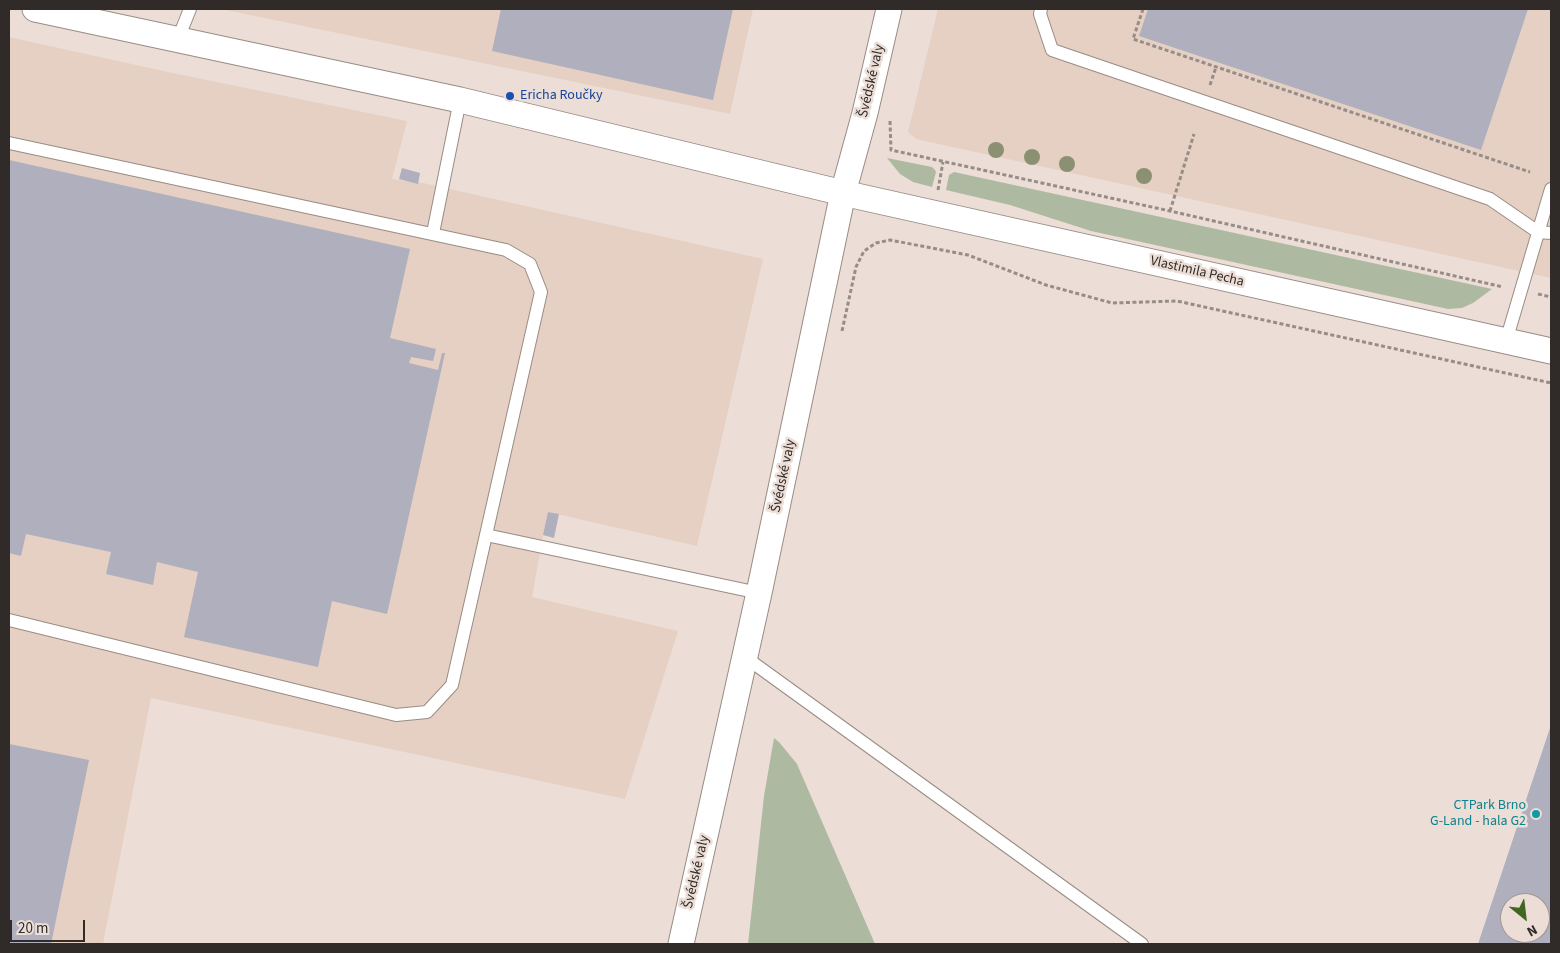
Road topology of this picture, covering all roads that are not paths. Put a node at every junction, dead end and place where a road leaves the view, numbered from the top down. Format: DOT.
graph roads {
  1 [pos="35,9"];
  2 [pos="190,9"];
  3 [pos="889,9"];
  4 [pos="1042,9"];
  5 [pos="178,40"];
  6 [pos="460,100"];
  7 [pos="9,143"];
  8 [pos="1551,189"];
  9 [pos="843,193"];
  10 [pos="433,233"];
  11 [pos="1545,233"];
  12 [pos="1506,341"];
  13 [pos="1551,351"];
  14 [pos="486,536"];
  15 [pos="759,593"];
  16 [pos="9,620"];
  17 [pos="745,657"];
  18 [pos="681,944"];
  19 [pos="1142,944"];
  1 -- 5 [label="street"];
  2 -- 5 [label="lane"];
  3 -- 9 [label="street, Švédské valy"];
  4 -- 11 [label="lane"];
  5 -- 6 [label="street"];
  6 -- 9 [label="street"];
  6 -- 10 [label="lane"];
  7 -- 10 [label="lane"];
  8 -- 11 [label="lane"];
  9 -- 12 [label="street, Vlastimila Pecha"];
  9 -- 15 [label="street, Švédské valy"];
  10 -- 14 [label="lane"];
  11 -- 12 [label="lane"];
  12 -- 13 [label="street, Vlastimila Pecha"];
  14 -- 15 [label="lane"];
  14 -- 16 [label="lane"];
  15 -- 17 [label="street, Švédské valy"];
  17 -- 18 [label="street, Švédské valy"];
  17 -- 19 [label="lane"];
}
